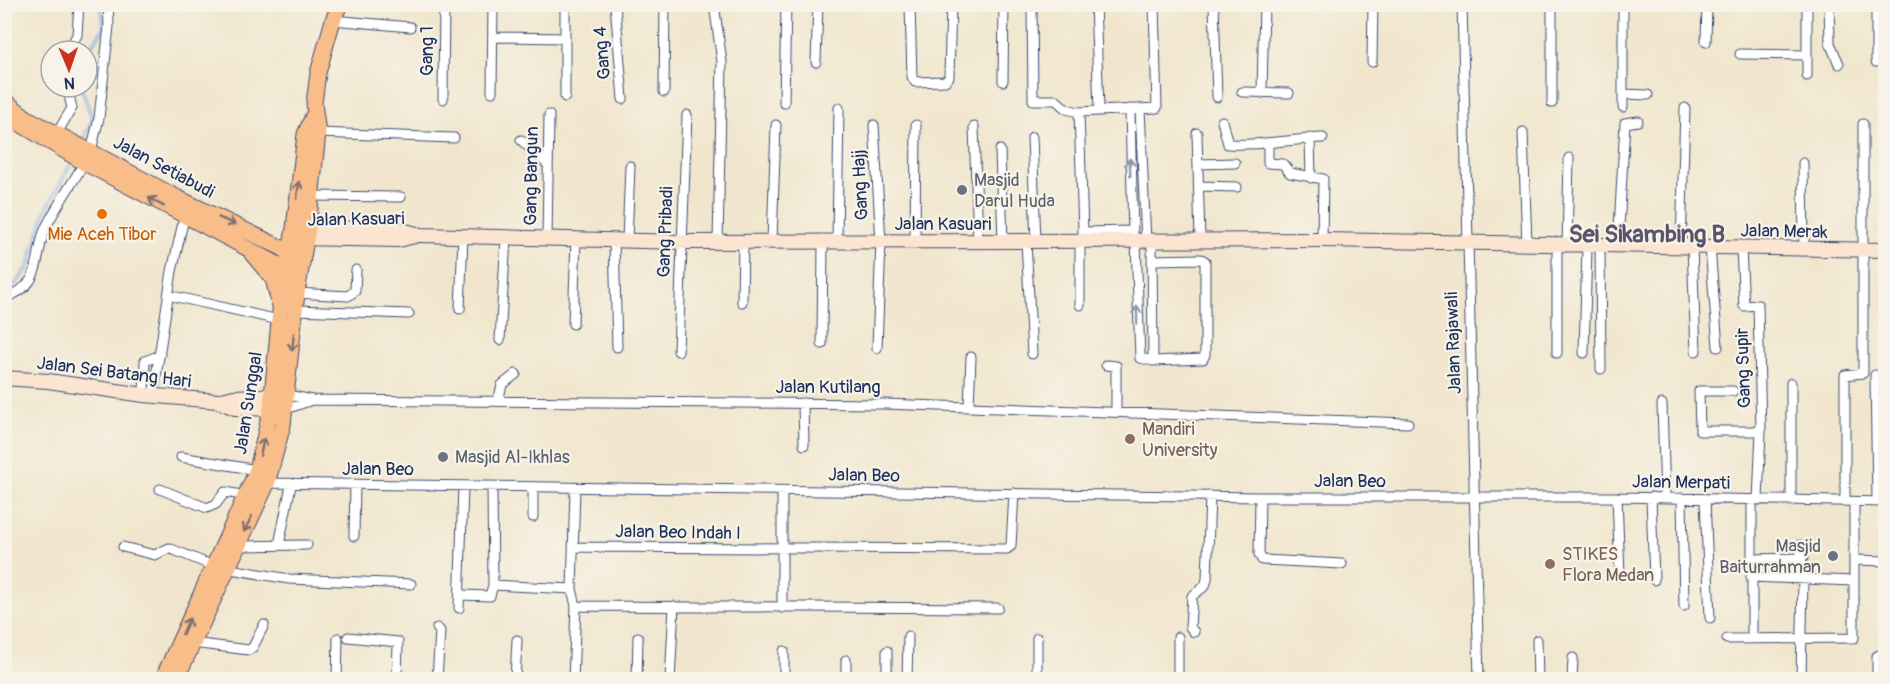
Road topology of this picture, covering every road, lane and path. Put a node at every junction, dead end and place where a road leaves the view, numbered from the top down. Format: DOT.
graph roads {
  1 [pos="79,4"];
  2 [pos="108,4"];
  3 [pos="340,4"];
  4 [pos="444,4"];
  5 [pos="493,4"];
  6 [pos="565,4"];
  7 [pos="615,4"];
  8 [pos="665,4"];
  9 [pos="714,4"];
  10 [pos="786,4"];
  11 [pos="818,4"];
  12 [pos="910,4"];
  13 [pos="951,4"];
  14 [pos="1004,4"];
  15 [pos="1032,4"];
  16 [pos="1095,4"];
  17 [pos="1154,4"];
  18 [pos="1214,4"];
  19 [pos="1264,4"];
  20 [pos="1373,4"];
  21 [pos="1462,4"];
  22 [pos="1552,4"];
  23 [pos="1623,4"];
  24 [pos="1707,4"];
  25 [pos="1807,4"];
  26 [pos="1830,4"];
  27 [pos="1876,4"];
  28 [pos="333,20"];
  29 [pos="410,27"];
  30 [pos="493,37"];
  31 [pos="565,38"];
  32 [pos="75,39"];
  33 [pos="1706,42"];
  34 [pos="1740,54"];
  35 [pos="1807,55"];
  36 [pos="816,62"];
  37 [pos="1372,62"];
  38 [pos="1876,62"];
  39 [pos="1839,64"];
  40 [pos="1808,76"];
  41 [pos="1003,81"];
  42 [pos="492,92"];
  43 [pos="664,92"];
  44 [pos="1242,92"];
  45 [pos="1262,93"];
  46 [pos="1289,93"];
  47 [pos="1623,94"];
  48 [pos="1648,95"];
  49 [pos="565,97"];
  50 [pos="1217,97"];
  51 [pos="70,99"];
  52 [pos="443,99"];
  53 [pos="623,99"];
  54 [pos="4,100"];
  55 [pos="784,103"];
  56 [pos="1552,103"];
  57 [pos="1623,107"];
  58 [pos="839,108"];
  59 [pos="1684,108"];
  60 [pos="1099,109"];
  61 [pos="1135,109"];
  62 [pos="1079,112"];
  63 [pos="4,114"];
  64 [pos="549,115"];
  65 [pos="687,115"];
  66 [pos="313,116"];
  67 [pos="1222,121"];
  68 [pos="1638,121"];
  69 [pos="1863,124"];
  70 [pos="776,125"];
  71 [pos="916,125"];
  72 [pos="874,126"];
  73 [pos="974,127"];
  74 [pos="1523,132"];
  75 [pos="318,133"];
  76 [pos="1197,133"];
  77 [pos="1032,137"];
  78 [pos="57,138"];
  79 [pos="454,138"];
  80 [pos="1310,138"];
  81 [pos="1323,138"];
  82 [pos="521,140"];
  83 [pos="1268,143"];
  84 [pos="1000,150"];
  85 [pos="86,156"];
  86 [pos="1569,158"];
  87 [pos="1803,163"];
  88 [pos="1198,164"];
  89 [pos="1235,164"];
  90 [pos="548,165"];
  91 [pos="630,166"];
  92 [pos="1311,178"];
  93 [pos="1199,186"];
  94 [pos="1237,187"];
  95 [pos="311,196"];
  96 [pos="401,197"];
  97 [pos="184,218"];
  98 [pos="300,233"];
  99 [pos="259,236"];
  100 [pos="463,236"];
  101 [pos="506,238"];
  102 [pos="547,239"];
  103 [pos="576,239"];
  104 [pos="1140,240"];
  105 [pos="1322,240"];
  106 [pos="620,241"];
  107 [pos="718,241"];
  108 [pos="772,241"];
  109 [pos="1200,241"];
  110 [pos="681,242"];
  111 [pos="743,242"];
  112 [pos="830,242"];
  113 [pos="881,242"];
  114 [pos="978,242"];
  115 [pos="1003,242"];
  116 [pos="1031,242"];
  117 [pos="1080,242"];
  118 [pos="915,243"];
  119 [pos="1466,243"];
  120 [pos="1527,245"];
  121 [pos="1562,246"];
  122 [pos="1594,246"];
  123 [pos="1618,246"];
  124 [pos="1686,247"];
  125 [pos="1710,247"];
  126 [pos="246,248"];
  127 [pos="1804,248"];
  128 [pos="1741,249"];
  129 [pos="1863,250"];
  130 [pos="1886,250"];
  131 [pos="290,254"];
  132 [pos="1153,260"];
  133 [pos="356,270"];
  134 [pos="294,272"];
  135 [pos="297,291"];
  136 [pos="174,296"];
  137 [pos="4,298"];
  138 [pos="742,302"];
  139 [pos="1080,305"];
  140 [pos="460,309"];
  141 [pos="296,310"];
  142 [pos="409,314"];
  143 [pos="280,315"];
  144 [pos="573,324"];
  145 [pos="500,340"];
  146 [pos="822,344"];
  147 [pos="617,347"];
  148 [pos="1718,347"];
  149 [pos="877,348"];
  150 [pos="678,351"];
  151 [pos="1696,351"];
  152 [pos="1557,353"];
  153 [pos="1584,353"];
  154 [pos="1032,354"];
  155 [pos="160,355"];
  156 [pos="971,357"];
  157 [pos="1153,361"];
  158 [pos="1106,365"];
  159 [pos="1601,369"];
  160 [pos="516,374"];
  161 [pos="1875,375"];
  162 [pos="4,378"];
  163 [pos="1791,383"];
  164 [pos="1733,391"];
  165 [pos="149,396"];
  166 [pos="312,400"];
  167 [pos="498,401"];
  168 [pos="279,402"];
  169 [pos="803,403"];
  170 [pos="1662,404"];
  171 [pos="969,407"];
  172 [pos="1116,410"];
  173 [pos="1408,423"];
  174 [pos="1761,431"];
  175 [pos="804,445"];
  176 [pos="182,457"];
  177 [pos="256,483"];
  178 [pos="291,485"];
  179 [pos="355,485"];
  180 [pos="463,486"];
  181 [pos="492,486"];
  182 [pos="533,487"];
  183 [pos="575,488"];
  184 [pos="160,489"];
  185 [pos="782,491"];
  186 [pos="1014,494"];
  187 [pos="1210,496"];
  188 [pos="1260,497"];
  189 [pos="1617,497"];
  190 [pos="1651,497"];
  191 [pos="1475,498"];
  192 [pos="1665,498"];
  193 [pos="1682,498"];
  194 [pos="1705,499"];
  195 [pos="1791,501"];
  196 [pos="1881,501"];
  197 [pos="1755,503"];
  198 [pos="1849,503"];
  199 [pos="533,517"];
  200 [pos="354,536"];
  201 [pos="279,545"];
  202 [pos="307,545"];
  203 [pos="1800,545"];
  204 [pos="238,546"];
  205 [pos="123,547"];
  206 [pos="573,547"];
  207 [pos="783,550"];
  208 [pos="1752,558"];
  209 [pos="1803,558"];
  210 [pos="1854,560"];
  211 [pos="1886,561"];
  212 [pos="1342,564"];
  213 [pos="219,567"];
  214 [pos="1620,576"];
  215 [pos="1751,577"];
  216 [pos="1803,578"];
  217 [pos="1654,580"];
  218 [pos="1854,581"];
  219 [pos="411,584"];
  220 [pos="492,585"];
  221 [pos="572,589"];
  222 [pos="460,595"];
  223 [pos="576,606"];
  224 [pos="674,606"];
  225 [pos="1684,606"];
  226 [pos="459,608"];
  227 [pos="782,608"];
  228 [pos="998,608"];
  229 [pos="1710,618"];
  230 [pos="264,625"];
  231 [pos="437,628"];
  232 [pos="1194,632"];
  233 [pos="908,636"];
  234 [pos="348,637"];
  235 [pos="638,637"];
  236 [pos="1178,637"];
  237 [pos="338,638"];
  238 [pos="1037,638"];
  239 [pos="1752,638"];
  240 [pos="1802,638"];
  241 [pos="1727,639"];
  242 [pos="517,640"];
  243 [pos="1537,640"];
  244 [pos="192,642"];
  245 [pos="784,651"];
  246 [pos="888,651"];
  247 [pos="1886,652"];
  248 [pos="1573,658"];
  249 [pos="846,660"];
  250 [pos="904,661"];
  251 [pos="162,680"];
  252 [pos="176,680"];
  253 [pos="338,680"];
  254 [pos="397,680"];
  255 [pos="438,680"];
  256 [pos="515,680"];
  257 [pos="573,680"];
  258 [pos="637,680"];
  259 [pos="670,680"];
  260 [pos="784,680"];
  261 [pos="846,680"];
  262 [pos="887,680"];
  263 [pos="906,680"];
  264 [pos="1036,680"];
  265 [pos="1178,680"];
  266 [pos="1479,680"];
  267 [pos="1538,680"];
  268 [pos="1572,680"];
  269 [pos="1801,680"];
  270 [pos="1877,680"];
  1 -- 32 [label="street"];
  2 -- 85 [label="street"];
  3 -- 28 [label="main road, Jalan Sunggal"];
  4 -- 52 [label="street, Gang 1"];
  5 -- 30 [label="street"];
  6 -- 31 [label="street"];
  7 -- 53 [label="street, Gang 4"];
  8 -- 43 [label="street"];
  9 -- 107 [label="street"];
  10 -- 55 [label="street"];
  11 -- 36 [label="street"];
  12 -- 13 [label="street"];
  14 -- 41 [label="street"];
  15 -- 62 [label="street"];
  16 -- 60 [label="street"];
  17 -- 61 [label="street"];
  18 -- 50 [label="street"];
  19 -- 45 [label="street"];
  20 -- 37 [label="street"];
  21 -- 119 [label="street, Jalan Rajawali"];
  22 -- 56 [label="street"];
  23 -- 47 [label="street"];
  24 -- 33 [label="street"];
  25 -- 35 [label="street"];
  26 -- 39 [label="street"];
  27 -- 38 [label="street"];
  28 -- 29 [label="street"];
  28 -- 66 [label="main road, Jalan Sunggal"];
  30 -- 31 [label="street"];
  30 -- 42 [label="street"];
  31 -- 49 [label="street"];
  34 -- 35 [label="street"];
  35 -- 40 [label="street"];
  44 -- 45 [label="street"];
  45 -- 46 [label="street"];
  47 -- 48 [label="street"];
  47 -- 57 [label="street"];
  51 -- 78 [label="street"];
  54 -- 78 [label="main road, Jalan Setiabudi"];
  58 -- 112 [label="street"];
  59 -- 124 [label="street"];
  60 -- 61 [label="street"];
  60 -- 62 [label="street"];
  61 -- 104 [label="street"];
  104 -- 61 [label="street, one-way"];
  62 -- 104 [label="street"];
  63 -- 78 [label="main road, Jalan Setiabudi"];
  64 -- 90 [label="street, Gang Bangun"];
  65 -- 110 [label="street, Gang Pribadi"];
  66 -- 75 [label="main road, Jalan Sunggal"];
  98 -- 66 [label="main road, Jalan Sunggal, one-way"];
  67 -- 83 [label="street"];
  68 -- 123 [label="street"];
  69 -- 129 [label="street"];
  70 -- 108 [label="street"];
  71 -- 118 [label="street"];
  72 -- 113 [label="street, Gang Hajj"];
  73 -- 114 [label="street"];
  74 -- 120 [label="street"];
  75 -- 79 [label="street"];
  75 -- 95 [label="main road, Jalan Sunggal"];
  76 -- 88 [label="street"];
  77 -- 116 [label="street"];
  78 -- 85 [label="main road, Jalan Setiabudi"];
  80 -- 81 [label="street"];
  80 -- 83 [label="street"];
  80 -- 92 [label="street"];
  82 -- 90 [label="street"];
  83 -- 92 [label="street"];
  84 -- 115 [label="street"];
  97 -- 85 [label="main road, Jalan Setiabudi, one-way"];
  85 -- 99 [label="main road, Jalan Setiabudi, one-way"];
  85 -- 137 [label="street"];
  86 -- 121 [label="street"];
  87 -- 127 [label="street"];
  88 -- 89 [label="street"];
  88 -- 93 [label="street"];
  90 -- 102 [label="street, Gang Bangun"];
  91 -- 106 [label="street"];
  92 -- 105 [label="street"];
  93 -- 94 [label="street"];
  93 -- 109 [label="street"];
  95 -- 96 [label="street"];
  95 -- 98 [label="main road, Jalan Sunggal"];
  97 -- 126 [label="main road, Jalan Setiabudi"];
  97 -- 136 [label="street"];
  98 -- 99 [label="main road"];
  98 -- 100 [label="street, Jalan Kasuari"];
  98 -- 131 [label="main road, Jalan Sunggal"];
  98 -- 134 [label="main road, Jalan Sunggal"];
  99 -- 131 [label="main road, Jalan Setiabudi"];
  100 -- 101 [label="street, Jalan Kasuari"];
  100 -- 140 [label="street"];
  101 -- 102 [label="street, Jalan Kasuari"];
  101 -- 145 [label="street"];
  102 -- 103 [label="street, Jalan Kasuari"];
  103 -- 106 [label="street, Jalan Kasuari"];
  103 -- 144 [label="street"];
  104 -- 109 [label="street, Jalan Kasuari"];
  104 -- 117 [label="street, Jalan Kasuari"];
  104 -- 132 [label="street"];
  157 -- 104 [label="street, one-way"];
  105 -- 109 [label="street, Jalan Kasuari"];
  105 -- 119 [label="street, Jalan Kasuari"];
  106 -- 110 [label="street, Jalan Kasuari"];
  106 -- 147 [label="street"];
  107 -- 110 [label="street, Jalan Kasuari"];
  107 -- 111 [label="street, Jalan Kasuari"];
  108 -- 111 [label="street, Jalan Kasuari"];
  108 -- 112 [label="street, Jalan Kasuari"];
  110 -- 150 [label="street, Gang Pribadi"];
  111 -- 138 [label="street"];
  112 -- 113 [label="street, Jalan Kasuari"];
  112 -- 146 [label="street"];
  113 -- 118 [label="street, Jalan Kasuari"];
  113 -- 149 [label="street, Gang Hajj"];
  114 -- 115 [label="street, Jalan Kasuari"];
  114 -- 118 [label="street, Jalan Kasuari"];
  115 -- 116 [label="street, Jalan Kasuari"];
  116 -- 117 [label="street, Jalan Kasuari"];
  116 -- 154 [label="street"];
  117 -- 139 [label="street"];
  119 -- 120 [label="street, Jalan Merak"];
  119 -- 191 [label="street, Jalan Rajawali"];
  120 -- 121 [label="street, Jalan Merak"];
  121 -- 122 [label="street, Jalan Merak"];
  121 -- 152 [label="street"];
  122 -- 123 [label="street, Jalan Merak"];
  122 -- 153 [label="street"];
  122 -- 159 [label="street"];
  123 -- 124 [label="street, Jalan Merak"];
  124 -- 125 [label="street, Jalan Merak"];
  124 -- 151 [label="street"];
  125 -- 128 [label="street, Jalan Merak"];
  125 -- 148 [label="street"];
  126 -- 134 [label="main road, Jalan Setiabudi"];
  126 -- 143 [label="main road"];
  127 -- 128 [label="street, Jalan Merak"];
  127 -- 129 [label="street, Jalan Merak"];
  128 -- 174 [label="street, Gang Supir"];
  129 -- 130 [label="street, Jalan Merak"];
  129 -- 198 [label="street"];
  131 -- 134 [label="main road, Jalan Sunggal"];
  132 -- 157 [label="street"];
  132 -- 157 [label="street"];
  133 -- 135 [label="street"];
  134 -- 135 [label="main road, Jalan Setiabudi"];
  134 -- 143 [label="main road, Jalan Sunggal"];
  135 -- 141 [label="main road, Jalan Sunggal"];
  136 -- 143 [label="street"];
  136 -- 155 [label="street"];
  141 -- 142 [label="street"];
  141 -- 168 [label="main road, Jalan Sunggal, one-way"];
  143 -- 168 [label="main road, Jalan Sunggal"];
  155 -- 165 [label="street"];
  155 -- 165 [label="street"];
  156 -- 171 [label="street"];
  158 -- 172 [label="street"];
  160 -- 167 [label="street"];
  161 -- 196 [label="street"];
  162 -- 165 [label="street, Jalan Sei Batang Hari"];
  163 -- 195 [label="street"];
  164 -- 174 [label="street"];
  165 -- 168 [label="street, Jalan Sei Batang Hari"];
  166 -- 167 [label="street, Jalan Kutilang"];
  166 -- 168 [label="street, Jalan Kutilang"];
  166 -- 168 [label="street, Jalan Kutilang"];
  167 -- 169 [label="street, Jalan Kutilang"];
  168 -- 177 [label="main road, Jalan Sunggal"];
  169 -- 171 [label="street, Jalan Kutilang"];
  169 -- 175 [label="street"];
  170 -- 192 [label="street"];
  171 -- 172 [label="street, Jalan Kutilang"];
  172 -- 173 [label="street, Jalan Kutilang"];
  174 -- 197 [label="street, Gang Supir"];
  176 -- 177 [label="street"];
  177 -- 178 [label="street, Jalan Beo"];
  177 -- 184 [label="street"];
  177 -- 204 [label="main road, Jalan Sunggal, one-way"];
  177 -- 213 [label="main road, Jalan Sunggal"];
  178 -- 179 [label="street, Jalan Beo"];
  178 -- 201 [label="street"];
  179 -- 180 [label="street, Jalan Beo"];
  179 -- 200 [label="street"];
  180 -- 181 [label="street, Jalan Beo"];
  180 -- 222 [label="street"];
  181 -- 182 [label="street, Jalan Beo"];
  181 -- 220 [label="street"];
  182 -- 183 [label="street, Jalan Beo"];
  182 -- 199 [label="street"];
  183 -- 185 [label="street, Jalan Beo"];
  183 -- 206 [label="street"];
  185 -- 186 [label="street, Jalan Beo"];
  185 -- 207 [label="street"];
  186 -- 187 [label="street, Jalan Beo"];
  186 -- 207 [label="street, Jalan Beo Indah I"];
  187 -- 188 [label="street, Jalan Beo"];
  187 -- 232 [label="street"];
  188 -- 191 [label="street, Jalan Beo"];
  188 -- 212 [label="street"];
  189 -- 190 [label="street, Jalan Merpati"];
  189 -- 191 [label="street, Jalan Merpati"];
  189 -- 214 [label="street"];
  190 -- 192 [label="street, Jalan Merpati"];
  190 -- 217 [label="street"];
  191 -- 266 [label="street, Jalan Rajawali"];
  192 -- 193 [label="street, Jalan Merpati"];
  193 -- 194 [label="street, Jalan Merpati"];
  193 -- 225 [label="street"];
  194 -- 197 [label="street, Jalan Merpati"];
  194 -- 229 [label="street"];
  195 -- 197 [label="street, Jalan Merpati"];
  195 -- 198 [label="street, Jalan Merpati"];
  196 -- 198 [label="street, Jalan Merpati"];
  197 -- 208 [label="street, Gang Supir"];
  198 -- 210 [label="street"];
  201 -- 202 [label="street"];
  201 -- 204 [label="street"];
  203 -- 209 [label="street"];
  204 -- 213 [label="main road, Jalan Sunggal"];
  205 -- 213 [label="street"];
  206 -- 207 [label="street, Jalan Beo Indah I"];
  206 -- 221 [label="street"];
  207 -- 227 [label="street"];
  208 -- 209 [label="street"];
  208 -- 215 [label="street, Gang Supir"];
  209 -- 216 [label="street"];
  210 -- 211 [label="street"];
  210 -- 218 [label="street"];
  213 -- 219 [label="street"];
  213 -- 244 [label="main road, Jalan Sunggal"];
  251 -- 213 [label="main road, Jalan Sunggal, one-way"];
  215 -- 216 [label="street"];
  215 -- 239 [label="street, Gang Supir"];
  216 -- 218 [label="street"];
  216 -- 240 [label="street"];
  218 -- 240 [label="street"];
  220 -- 221 [label="street"];
  220 -- 222 [label="street"];
  221 -- 223 [label="street"];
  222 -- 226 [label="street"];
  223 -- 224 [label="street"];
  223 -- 257 [label="street"];
  224 -- 227 [label="street"];
  224 -- 259 [label="street"];
  227 -- 228 [label="street"];
  230 -- 244 [label="street"];
  231 -- 255 [label="street"];
  233 -- 263 [label="street"];
  234 -- 254 [label="street"];
  235 -- 258 [label="street"];
  236 -- 265 [label="street"];
  237 -- 253 [label="street"];
  238 -- 264 [label="street"];
  239 -- 240 [label="street"];
  239 -- 241 [label="street"];
  240 -- 269 [label="street"];
  242 -- 256 [label="street"];
  243 -- 267 [label="street"];
  244 -- 252 [label="main road, Jalan Sunggal"];
  245 -- 260 [label="street"];
  246 -- 262 [label="street"];
  247 -- 270 [label="street"];
  248 -- 268 [label="street"];
  249 -- 261 [label="street"];
  250 -- 263 [label="street"];
}
